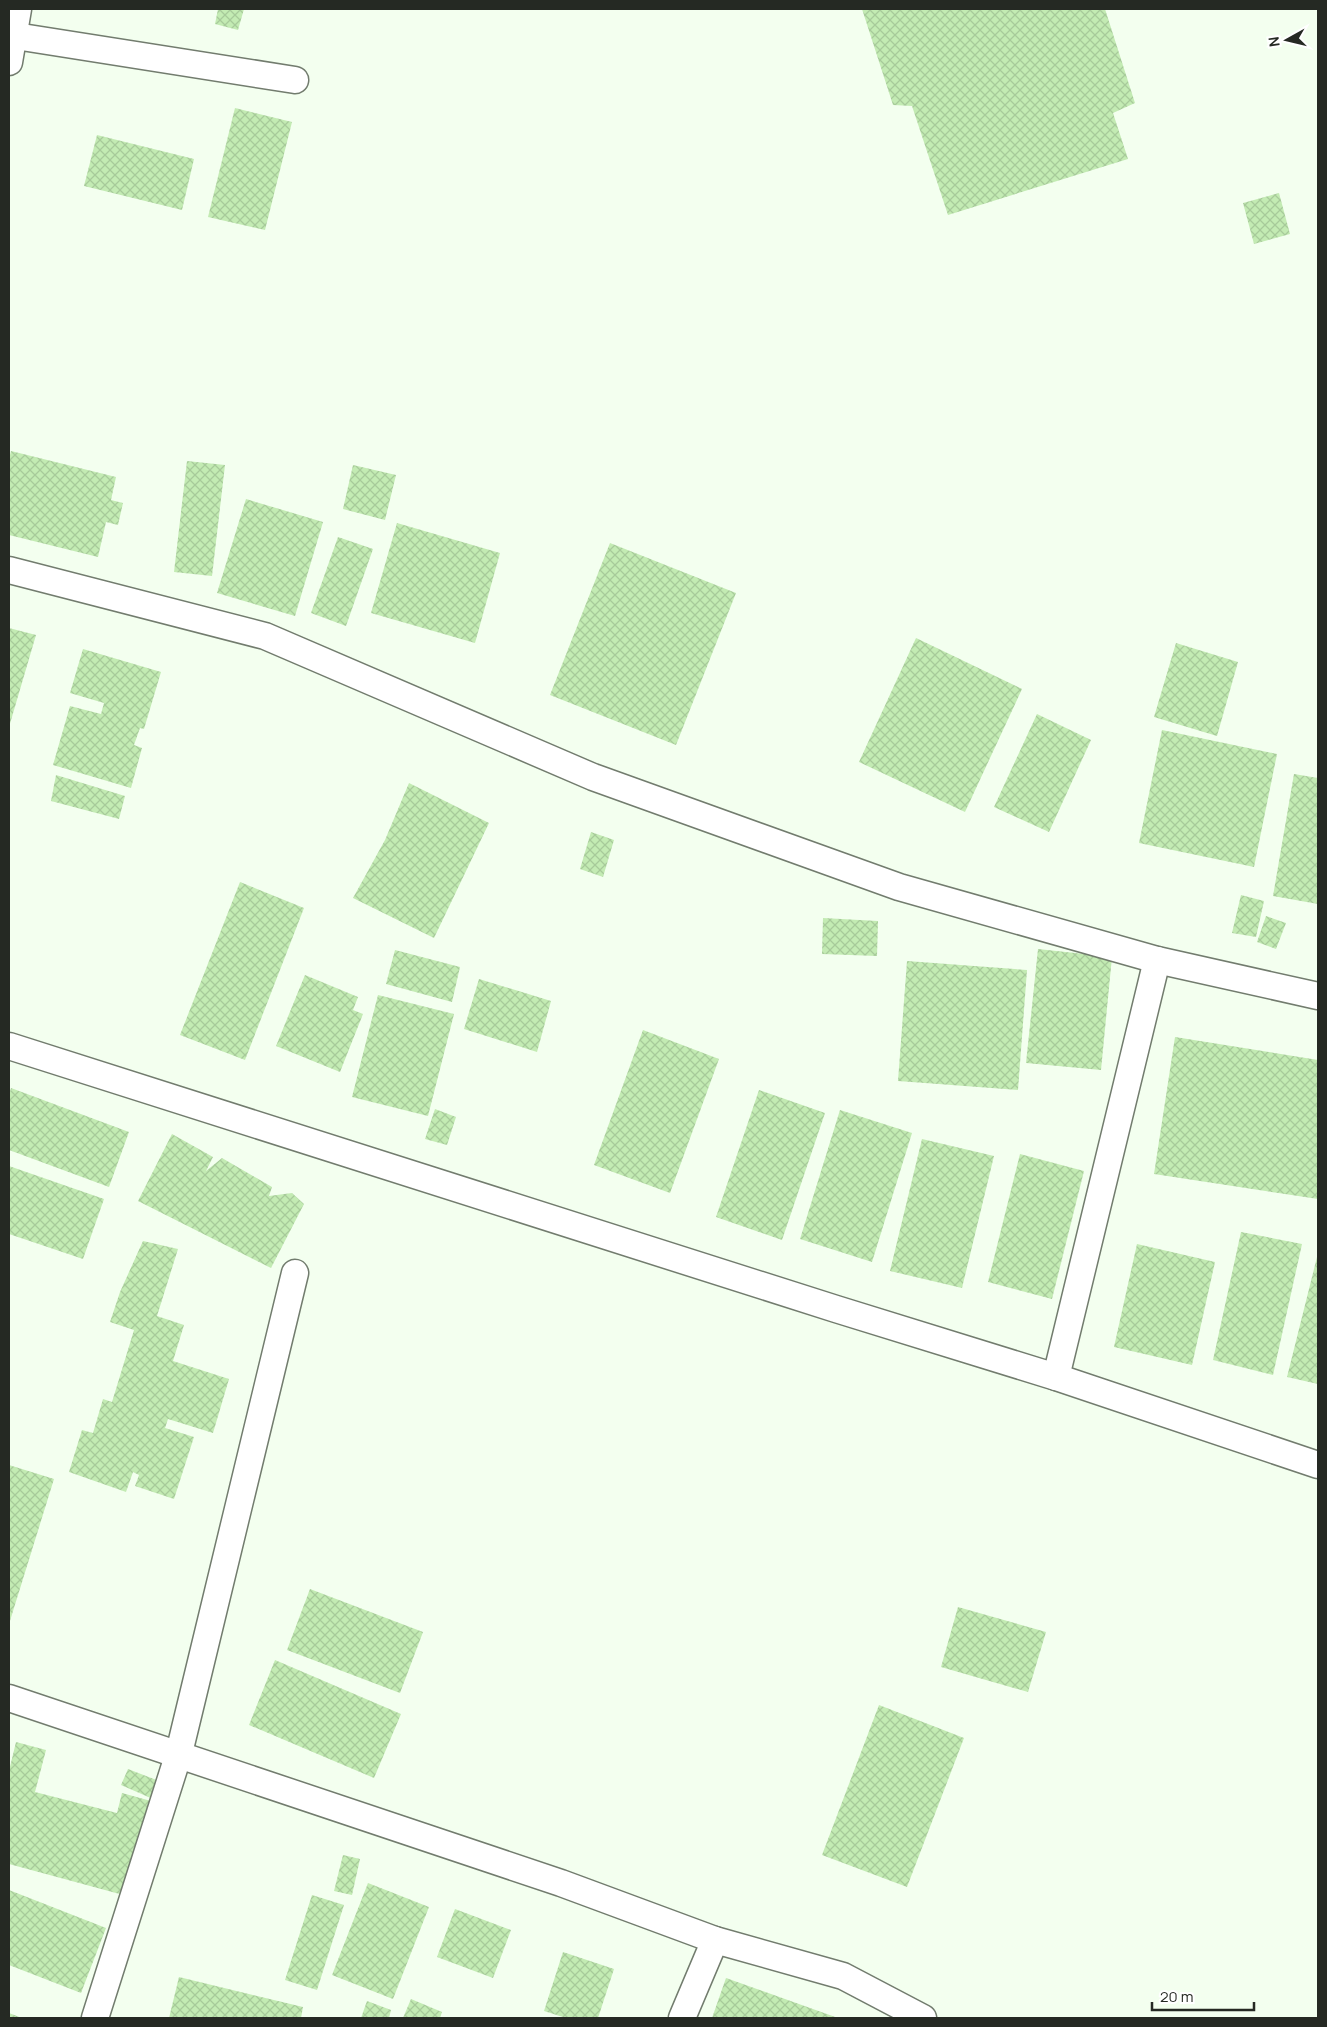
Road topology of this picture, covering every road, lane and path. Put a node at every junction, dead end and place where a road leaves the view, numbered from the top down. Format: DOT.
graph roads {
  1 [pos="18,9"];
  2 [pos="10,36"];
  3 [pos="9,62"];
  4 [pos="295,80"];
  5 [pos="9,570"];
  6 [pos="1157,960"];
  7 [pos="1318,996"];
  8 [pos="9,1046"];
  9 [pos="295,1273"];
  10 [pos="1056,1376"];
  11 [pos="1318,1465"];
  12 [pos="9,1698"];
  13 [pos="179,1753"];
  14 [pos="715,1940"];
  15 [pos="95,2018"];
  16 [pos="682,2018"];
  17 [pos="693,2018"];
  18 [pos="923,2018"];
  1 -- 2 [label="street"];
  2 -- 3 [label="street"];
  2 -- 4 [label="street"];
  5 -- 6 [label="street"];
  6 -- 7 [label="street"];
  6 -- 10 [label="street"];
  8 -- 10 [label="street"];
  9 -- 13 [label="street"];
  10 -- 11 [label="street"];
  12 -- 13 [label="street"];
  13 -- 14 [label="street"];
  13 -- 15 [label="street"];
  14 -- 16 [label="street"];
  14 -- 17 [label="street"];
  14 -- 18 [label="street"];
}
